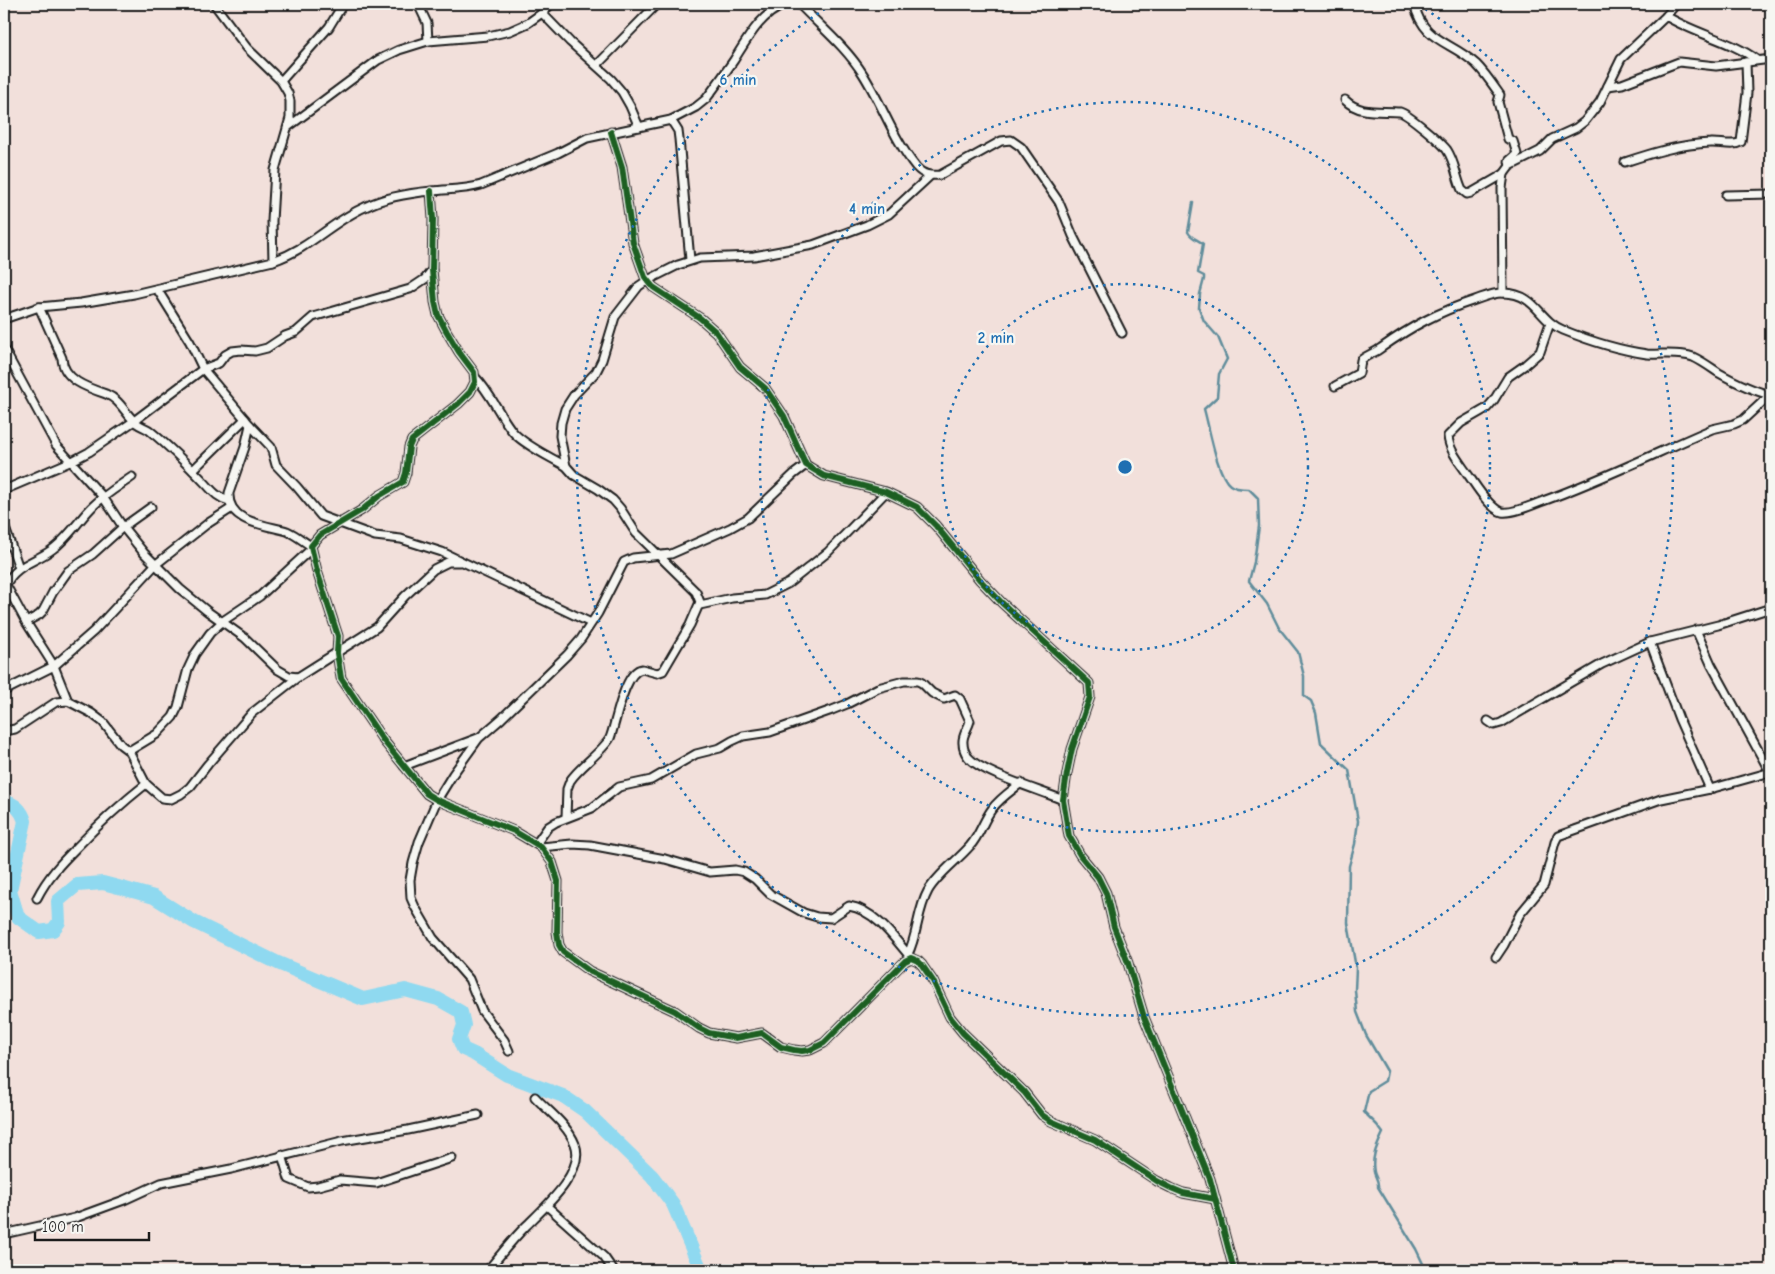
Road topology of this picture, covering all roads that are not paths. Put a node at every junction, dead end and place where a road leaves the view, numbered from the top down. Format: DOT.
graph roads {
  1 [pos="214,4"];
  2 [pos="343,4"];
  3 [pos="418,4"];
  4 [pos="550,4"];
  5 [pos="657,4"];
  6 [pos="786,4"];
  7 [pos="799,4"];
  8 [pos="1414,4"];
  9 [pos="1676,4"];
  10 [pos="542,13"];
  11 [pos="1666,16"];
  12 [pos="428,41"];
  13 [pos="1757,60"];
  14 [pos="1771,60"];
  15 [pos="1746,62"];
  16 [pos="597,65"];
  17 [pos="281,82"];
  18 [pos="1608,86"];
  19 [pos="1345,100"];
  20 [pos="671,120"];
  21 [pos="288,127"];
  22 [pos="639,127"];
  23 [pos="611,132"];
  24 [pos="1625,162"];
  25 [pos="1510,166"];
  26 [pos="1504,174"];
  27 [pos="930,176"];
  28 [pos="431,191"];
  29 [pos="1771,194"];
  30 [pos="1726,195"];
  31 [pos="690,260"];
  32 [pos="273,261"];
  33 [pos="432,270"];
  34 [pos="648,280"];
  35 [pos="157,289"];
  36 [pos="1503,293"];
  37 [pos="39,307"];
  38 [pos="4,318"];
  39 [pos="1550,323"];
  40 [pos="1122,333"];
  41 [pos="4,349"];
  42 [pos="203,369"];
  43 [pos="475,377"];
  44 [pos="1335,386"];
  45 [pos="1771,395"];
  46 [pos="134,421"];
  47 [pos="248,422"];
  48 [pos="72,461"];
  49 [pos="806,465"];
  50 [pos="566,466"];
  51 [pos="193,470"];
  52 [pos="132,477"];
  53 [pos="4,490"];
  54 [pos="886,492"];
  55 [pos="103,497"];
  56 [pos="230,504"];
  57 [pos="151,507"];
  58 [pos="339,523"];
  59 [pos="4,525"];
  60 [pos="123,527"];
  61 [pos="311,548"];
  62 [pos="661,556"];
  63 [pos="460,562"];
  64 [pos="155,566"];
  65 [pos="19,568"];
  66 [pos="700,605"];
  67 [pos="1771,608"];
  68 [pos="223,621"];
  69 [pos="26,622"];
  70 [pos="591,623"];
  71 [pos="1696,630"];
  72 [pos="1650,642"];
  73 [pos="337,653"];
  74 [pos="54,666"];
  75 [pos="298,677"];
  76 [pos="4,691"];
  77 [pos="68,701"];
  78 [pos="1488,721"];
  79 [pos="4,731"];
  80 [pos="479,738"];
  81 [pos="129,751"];
  82 [pos="404,766"];
  83 [pos="1770,772"];
  84 [pos="1021,783"];
  85 [pos="146,784"];
  86 [pos="1710,789"];
  87 [pos="437,800"];
  88 [pos="1063,800"];
  89 [pos="566,817"];
  90 [pos="539,845"];
  91 [pos="37,898"];
  92 [pos="910,956"];
  93 [pos="1496,956"];
  94 [pos="509,1051"];
  95 [pos="535,1097"];
  96 [pos="478,1114"];
  97 [pos="282,1155"];
  98 [pos="452,1158"];
  99 [pos="1214,1199"];
  100 [pos="547,1206"];
  101 [pos="4,1234"];
  102 [pos="488,1270"];
  103 [pos="613,1270"];
  104 [pos="1234,1270"];
  1 -- 17 [label="street"];
  2 -- 17 [label="street"];
  3 -- 12 [label="street"];
  4 -- 10 [label="street"];
  5 -- 16 [label="street"];
  6 -- 20 [label="street"];
  7 -- 27 [label="street"];
  8 -- 25 [label="street"];
  9 -- 11 [label="street"];
  10 -- 12 [label="street"];
  10 -- 16 [label="street"];
  11 -- 13 [label="street"];
  11 -- 18 [label="street"];
  12 -- 21 [label="street"];
  13 -- 14 [label="street"];
  13 -- 15 [label="street"];
  15 -- 18 [label="street"];
  15 -- 24 [label="street"];
  16 -- 22 [label="street"];
  17 -- 21 [label="street"];
  18 -- 25 [label="street"];
  19 -- 26 [label="street"];
  20 -- 22 [label="street"];
  20 -- 31 [label="street"];
  21 -- 32 [label="street"];
  22 -- 23 [label="street"];
  23 -- 28 [label="street"];
  23 -- 34 [label="street"];
  25 -- 26 [label="street"];
  26 -- 36 [label="street"];
  27 -- 31 [label="street"];
  27 -- 40 [label="street"];
  28 -- 32 [label="street"];
  28 -- 33 [label="street"];
  29 -- 30 [label="street"];
  31 -- 34 [label="street"];
  32 -- 35 [label="street"];
  33 -- 42 [label="street"];
  33 -- 43 [label="street"];
  34 -- 49 [label="street"];
  34 -- 50 [label="street"];
  35 -- 37 [label="street"];
  35 -- 42 [label="street"];
  36 -- 39 [label="street"];
  36 -- 44 [label="street"];
  37 -- 38 [label="street"];
  37 -- 46 [label="street"];
  39 -- 45 [label="street"];
  39 -- 45 [label="street"];
  41 -- 48 [label="street"];
  42 -- 46 [label="street"];
  42 -- 47 [label="street"];
  43 -- 50 [label="street"];
  43 -- 58 [label="street"];
  46 -- 48 [label="street"];
  46 -- 51 [label="street"];
  47 -- 51 [label="street"];
  47 -- 56 [label="street"];
  47 -- 58 [label="street"];
  48 -- 53 [label="street"];
  48 -- 55 [label="street"];
  49 -- 54 [label="street"];
  49 -- 62 [label="street"];
  50 -- 62 [label="street"];
  51 -- 56 [label="street"];
  52 -- 55 [label="street"];
  54 -- 66 [label="street"];
  54 -- 88 [label="street"];
  55 -- 60 [label="street"];
  55 -- 65 [label="street"];
  56 -- 61 [label="street"];
  56 -- 64 [label="street"];
  57 -- 60 [label="street"];
  58 -- 61 [label="street"];
  58 -- 63 [label="street"];
  59 -- 65 [label="street"];
  60 -- 64 [label="street"];
  60 -- 69 [label="street"];
  61 -- 68 [label="street"];
  61 -- 73 [label="street"];
  62 -- 66 [label="street"];
  62 -- 70 [label="street"];
  63 -- 70 [label="street"];
  63 -- 73 [label="street"];
  64 -- 68 [label="street"];
  64 -- 74 [label="street"];
  65 -- 69 [label="street"];
  66 -- 89 [label="street"];
  67 -- 71 [label="street"];
  68 -- 75 [label="street"];
  68 -- 81 [label="street"];
  69 -- 74 [label="street"];
  70 -- 80 [label="street"];
  71 -- 72 [label="street"];
  71 -- 83 [label="street"];
  72 -- 78 [label="street"];
  72 -- 86 [label="street"];
  73 -- 75 [label="street"];
  73 -- 82 [label="street"];
  74 -- 76 [label="street"];
  74 -- 77 [label="street"];
  75 -- 85 [label="street"];
  77 -- 79 [label="street"];
  77 -- 81 [label="street"];
  80 -- 82 [label="street"];
  80 -- 87 [label="street"];
  81 -- 85 [label="street"];
  82 -- 87 [label="street"];
  83 -- 86 [label="street"];
  84 -- 88 [label="street"];
  84 -- 89 [label="street"];
  84 -- 92 [label="street"];
  85 -- 91 [label="street"];
  86 -- 93 [label="street"];
  87 -- 90 [label="street"];
  87 -- 94 [label="street"];
  88 -- 99 [label="street"];
  89 -- 90 [label="street"];
  90 -- 92 [label="street"];
  90 -- 92 [label="street"];
  92 -- 99 [label="street"];
  95 -- 100 [label="street"];
  96 -- 97 [label="street"];
  97 -- 98 [label="street"];
  97 -- 101 [label="street"];
  99 -- 104 [label="street"];
  100 -- 102 [label="street"];
  100 -- 103 [label="street"];
}
